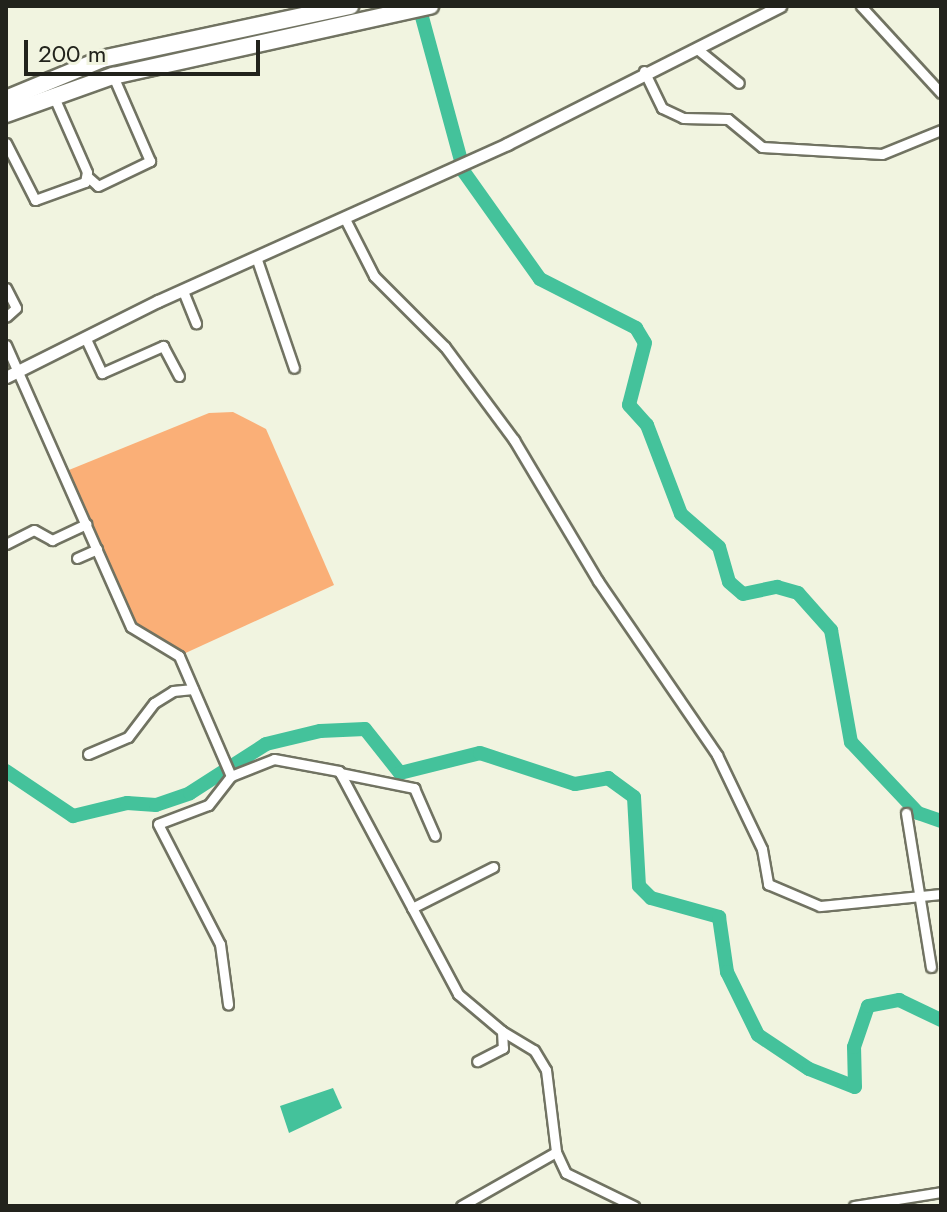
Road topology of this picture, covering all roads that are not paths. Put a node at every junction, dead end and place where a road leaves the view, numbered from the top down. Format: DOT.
graph roads {
  1 [pos="344,6"];
  2 [pos="430,6"];
  3 [pos="780,6"];
  4 [pos="861,6"];
  5 [pos="696,48"];
  6 [pos="644,71"];
  7 [pos="113,76"];
  8 [pos="739,83"];
  9 [pos="941,93"];
  10 [pos="53,95"];
  11 [pos="6,99"];
  12 [pos="6,114"];
  13 [pos="941,130"];
  14 [pos="6,143"];
  15 [pos="88,177"];
  16 [pos="344,217"];
  17 [pos="256,257"];
  18 [pos="6,288"];
  19 [pos="183,291"];
  20 [pos="6,317"];
  21 [pos="196,323"];
  22 [pos="85,337"];
  23 [pos="6,345"];
  24 [pos="294,368"];
  25 [pos="20,369"];
  26 [pos="179,376"];
  27 [pos="6,377"];
  28 [pos="86,524"];
  29 [pos="6,544"];
  30 [pos="97,549"];
  31 [pos="77,558"];
  32 [pos="193,689"];
  33 [pos="88,754"];
  34 [pos="340,773"];
  35 [pos="230,776"];
  36 [pos="906,813"];
  37 [pos="435,836"];
  38 [pos="493,867"];
  39 [pos="941,894"];
  40 [pos="917,900"];
  41 [pos="412,908"];
  42 [pos="931,967"];
  43 [pos="228,1004"];
  44 [pos="502,1031"];
  45 [pos="477,1061"];
  46 [pos="556,1152"];
  47 [pos="941,1192"];
  48 [pos="461,1206"];
  49 [pos="634,1206"];
  50 [pos="854,1206"];
  1 -- 11 [label="highway"];
  2 -- 7 [label="highway"];
  3 -- 5 [label="street"];
  4 -- 9 [label="street"];
  5 -- 6 [label="street"];
  5 -- 8 [label="street"];
  6 -- 13 [label="street"];
  6 -- 16 [label="street"];
  7 -- 10 [label="highway"];
  7 -- 15 [label="street"];
  10 -- 12 [label="highway"];
  10 -- 15 [label="street"];
  14 -- 15 [label="street"];
  16 -- 17 [label="street"];
  16 -- 40 [label="street"];
  17 -- 19 [label="street"];
  17 -- 24 [label="street"];
  18 -- 20 [label="street"];
  19 -- 21 [label="street"];
  19 -- 22 [label="street"];
  22 -- 25 [label="street"];
  22 -- 26 [label="street"];
  23 -- 25 [label="street"];
  25 -- 27 [label="street"];
  25 -- 28 [label="street"];
  28 -- 29 [label="street"];
  28 -- 30 [label="street"];
  30 -- 31 [label="street"];
  30 -- 32 [label="street"];
  32 -- 33 [label="street"];
  32 -- 35 [label="street"];
  34 -- 35 [label="street"];
  34 -- 37 [label="street"];
  34 -- 41 [label="street"];
  35 -- 43 [label="street"];
  36 -- 40 [label="street"];
  38 -- 41 [label="street"];
  39 -- 40 [label="street"];
  40 -- 42 [label="street"];
  41 -- 44 [label="street"];
  44 -- 45 [label="street"];
  44 -- 46 [label="street"];
  46 -- 48 [label="street"];
  46 -- 49 [label="street"];
  47 -- 50 [label="street"];
}
